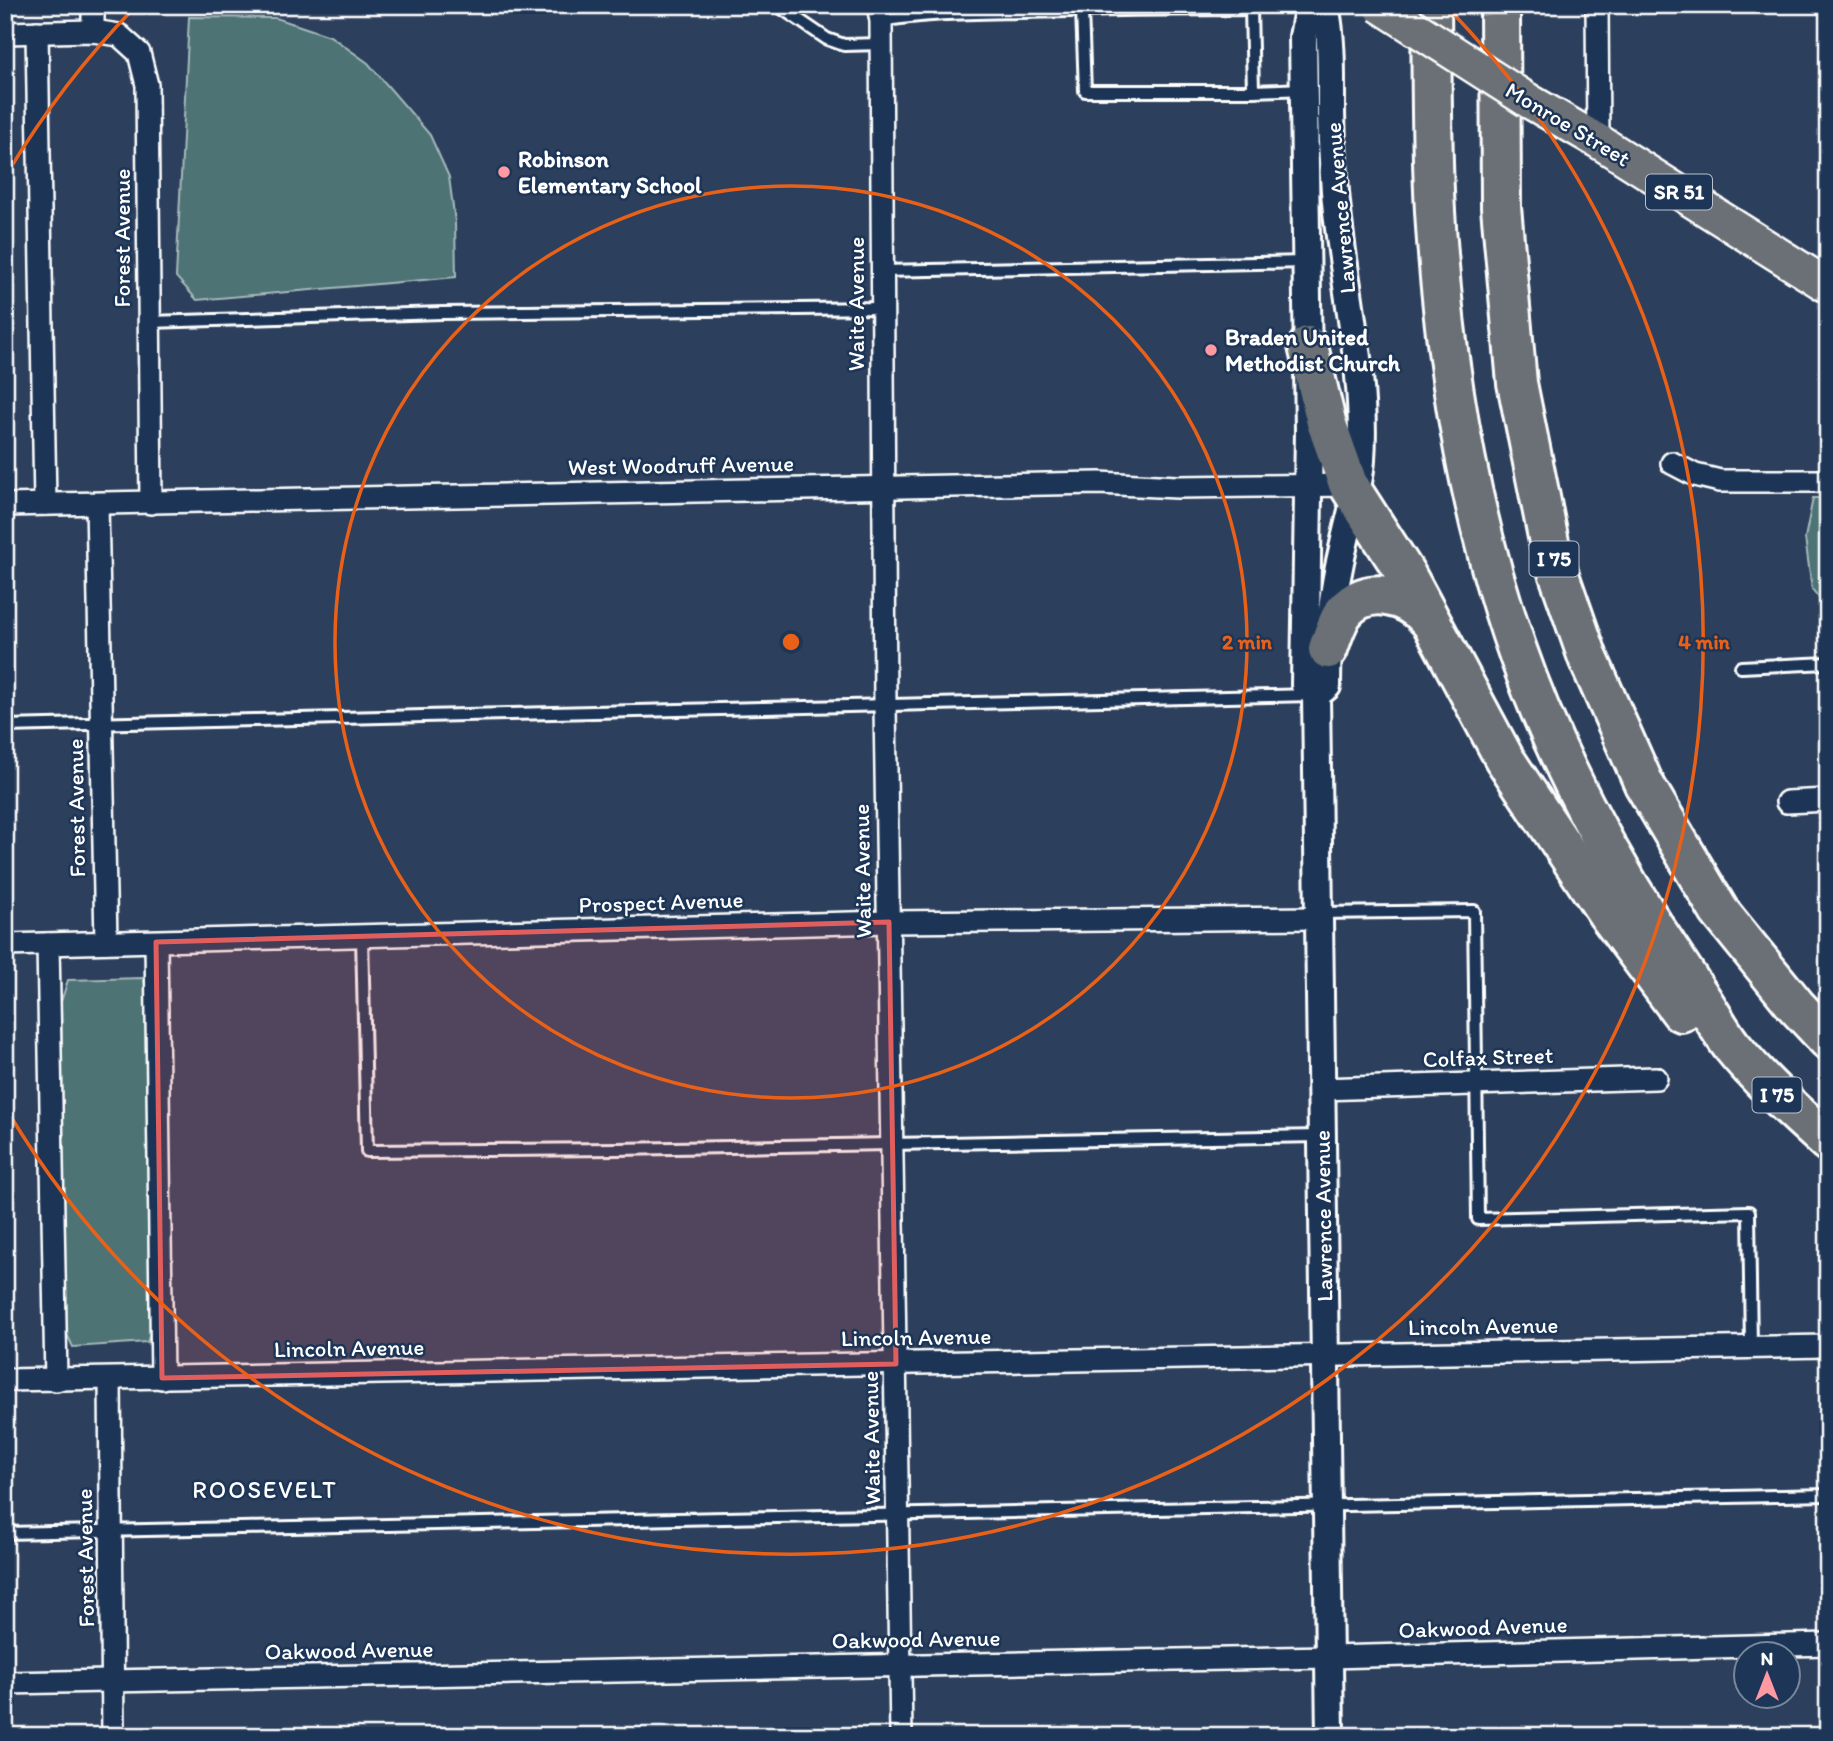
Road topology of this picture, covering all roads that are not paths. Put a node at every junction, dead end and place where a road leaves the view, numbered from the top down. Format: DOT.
graph roads {
  1 [pos="93,5"];
  2 [pos="777,5"];
  3 [pos="1293,5"];
  4 [pos="1309,5"];
  5 [pos="1325,5"];
  6 [pos="1379,5"];
  7 [pos="1431,5"];
  8 [pos="1500,5"];
  9 [pos="1597,5"];
  10 [pos="1082,10"];
  11 [pos="880,13"];
  12 [pos="93,31"];
  13 [pos="5,33"];
  14 [pos="37,33"];
  15 [pos="1303,37"];
  16 [pos="881,44"];
  17 [pos="1304,89"];
  18 [pos="1252,91"];
  19 [pos="1598,141"];
  20 [pos="1307,262"];
  21 [pos="882,271"];
  22 [pos="1828,286"];
  23 [pos="882,309"];
  24 [pos="149,322"];
  25 [pos="1308,345"];
  26 [pos="1672,463"];
  27 [pos="1828,481"];
  28 [pos="1309,486"];
  29 [pos="884,488"];
  30 [pos="1354,489"];
  31 [pos="151,503"];
  32 [pos="45,504"];
  33 [pos="97,504"];
  34 [pos="5,505"];
  35 [pos="1433,626"];
  36 [pos="1328,649"];
  37 [pos="1828,663"];
  38 [pos="1741,667"];
  39 [pos="1316,695"];
  40 [pos="885,706"];
  41 [pos="101,724"];
  42 [pos="5,726"];
  43 [pos="1828,800"];
  44 [pos="1787,802"];
  45 [pos="1319,916"];
  46 [pos="889,922"];
  47 [pos="362,936"];
  48 [pos="106,942"];
  49 [pos="156,942"];
  50 [pos="48,944"];
  51 [pos="5,945"];
  52 [pos="1828,1040"];
  53 [pos="1730,1044"];
  54 [pos="1656,1078"];
  55 [pos="1476,1084"];
  56 [pos="1321,1089"];
  57 [pos="1322,1136"];
  58 [pos="1828,1142"];
  59 [pos="892,1143"];
  60 [pos="1828,1346"];
  61 [pos="1751,1347"];
  62 [pos="1325,1355"];
  63 [pos="896,1364"];
  64 [pos="162,1378"];
  65 [pos="110,1379"];
  66 [pos="5,1380"];
  67 [pos="56,1380"];
  68 [pos="1828,1495"];
  69 [pos="1327,1505"];
  70 [pos="898,1514"];
  71 [pos="111,1531"];
  72 [pos="5,1533"];
  73 [pos="1828,1644"];
  74 [pos="1329,1657"];
  75 [pos="900,1665"];
  76 [pos="113,1680"];
  77 [pos="5,1683"];
  78 [pos="113,1736"];
  79 [pos="901,1736"];
  80 [pos="1331,1736"];
  1 -- 12 [label="street"];
  2 -- 16 [label="lane"];
  3 -- 15 [label="street"];
  4 -- 15 [label="street, Lawrence Avenue"];
  5 -- 30 [label="street, Lawrence Avenue"];
  6 -- 19 [label="main road, Monroe Street / SR 51, bridge"];
  7 -- 53 [label="highway, I 75"];
  8 -- 52 [label="highway, I 75"];
  9 -- 19 [label="street"];
  10 -- 11 [label="lane"];
  10 -- 18 [label="lane"];
  10 -- 18 [label="lane"];
  11 -- 16 [label="street, Waite Avenue"];
  12 -- 14 [label="street, Forest Avenue"];
  12 -- 24 [label="street, Forest Avenue"];
  13 -- 14 [label="street, Forest Avenue"];
  14 -- 32 [label="street"];
  15 -- 17 [label="street, Lawrence Avenue"];
  16 -- 21 [label="street, Waite Avenue"];
  17 -- 18 [label="lane"];
  17 -- 20 [label="street, Lawrence Avenue"];
  19 -- 22 [label="main road, Monroe Street / SR 51"];
  20 -- 21 [label="lane"];
  20 -- 25 [label="street, Lawrence Avenue"];
  21 -- 23 [label="street, Waite Avenue"];
  23 -- 24 [label="lane"];
  23 -- 29 [label="street, Waite Avenue"];
  24 -- 31 [label="street, Forest Avenue"];
  25 -- 28 [label="street, Lawrence Avenue"];
  25 -- 30 [label="highway"];
  26 -- 27 [label="street"];
  28 -- 29 [label="street, West Woodruff Avenue"];
  28 -- 30 [label="street, West Woodruff Avenue"];
  28 -- 39 [label="street, Lawrence Avenue"];
  29 -- 31 [label="street, West Woodruff Avenue"];
  29 -- 40 [label="street, Waite Avenue"];
  30 -- 35 [label="highway"];
  30 -- 36 [label="street, Lawrence Avenue"];
  31 -- 33 [label="street, West Woodruff Avenue"];
  32 -- 33 [label="street, West Woodruff Avenue"];
  32 -- 34 [label="street, West Woodruff Avenue"];
  33 -- 41 [label="street, Forest Avenue"];
  35 -- 36 [label="highway"];
  35 -- 53 [label="highway"];
  36 -- 39 [label="street, Lawrence Avenue"];
  37 -- 38 [label="lane"];
  39 -- 40 [label="lane"];
  39 -- 45 [label="street, Lawrence Avenue"];
  40 -- 41 [label="lane"];
  40 -- 46 [label="street, Waite Avenue"];
  41 -- 42 [label="lane"];
  41 -- 48 [label="street, Forest Avenue"];
  43 -- 44 [label="street"];
  45 -- 46 [label="street, Prospect Avenue"];
  45 -- 55 [label="lane"];
  45 -- 56 [label="street, Lawrence Avenue"];
  46 -- 47 [label="street, Prospect Avenue"];
  46 -- 59 [label="street, Waite Avenue"];
  47 -- 49 [label="street, Prospect Avenue"];
  47 -- 59 [label="lane"];
  48 -- 49 [label="street, Prospect Avenue"];
  48 -- 50 [label="street, Prospect Avenue"];
  49 -- 64 [label="street"];
  50 -- 51 [label="street, Prospect Avenue"];
  50 -- 67 [label="street"];
  53 -- 58 [label="highway, I 75"];
  54 -- 55 [label="street, Colfax Street"];
  55 -- 56 [label="street, Colfax Street"];
  55 -- 61 [label="lane"];
  56 -- 57 [label="street, Lawrence Avenue"];
  57 -- 59 [label="lane"];
  57 -- 62 [label="street, Lawrence Avenue"];
  59 -- 63 [label="street, Waite Avenue"];
  60 -- 61 [label="street, Lincoln Avenue"];
  61 -- 62 [label="street, Lincoln Avenue"];
  62 -- 63 [label="street, Lincoln Avenue"];
  62 -- 69 [label="street, Lawrence Avenue"];
  63 -- 64 [label="street, Lincoln Avenue"];
  63 -- 70 [label="street, Waite Avenue"];
  64 -- 65 [label="street, Lincoln Avenue"];
  65 -- 67 [label="street, Lincoln Avenue"];
  65 -- 71 [label="street, Forest Avenue"];
  66 -- 67 [label="street, Lincoln Avenue"];
  68 -- 69 [label="lane"];
  69 -- 70 [label="lane"];
  69 -- 74 [label="street, Lawrence Avenue"];
  70 -- 71 [label="lane"];
  70 -- 75 [label="street, Waite Avenue"];
  71 -- 72 [label="lane"];
  71 -- 76 [label="street, Forest Avenue"];
  73 -- 74 [label="street, Oakwood Avenue"];
  74 -- 75 [label="street, Oakwood Avenue"];
  74 -- 80 [label="street, Lawrence Avenue"];
  75 -- 76 [label="street, Oakwood Avenue"];
  75 -- 79 [label="street, Waite Avenue"];
  76 -- 77 [label="street, Oakwood Avenue"];
  76 -- 78 [label="street, Forest Avenue"];
}
